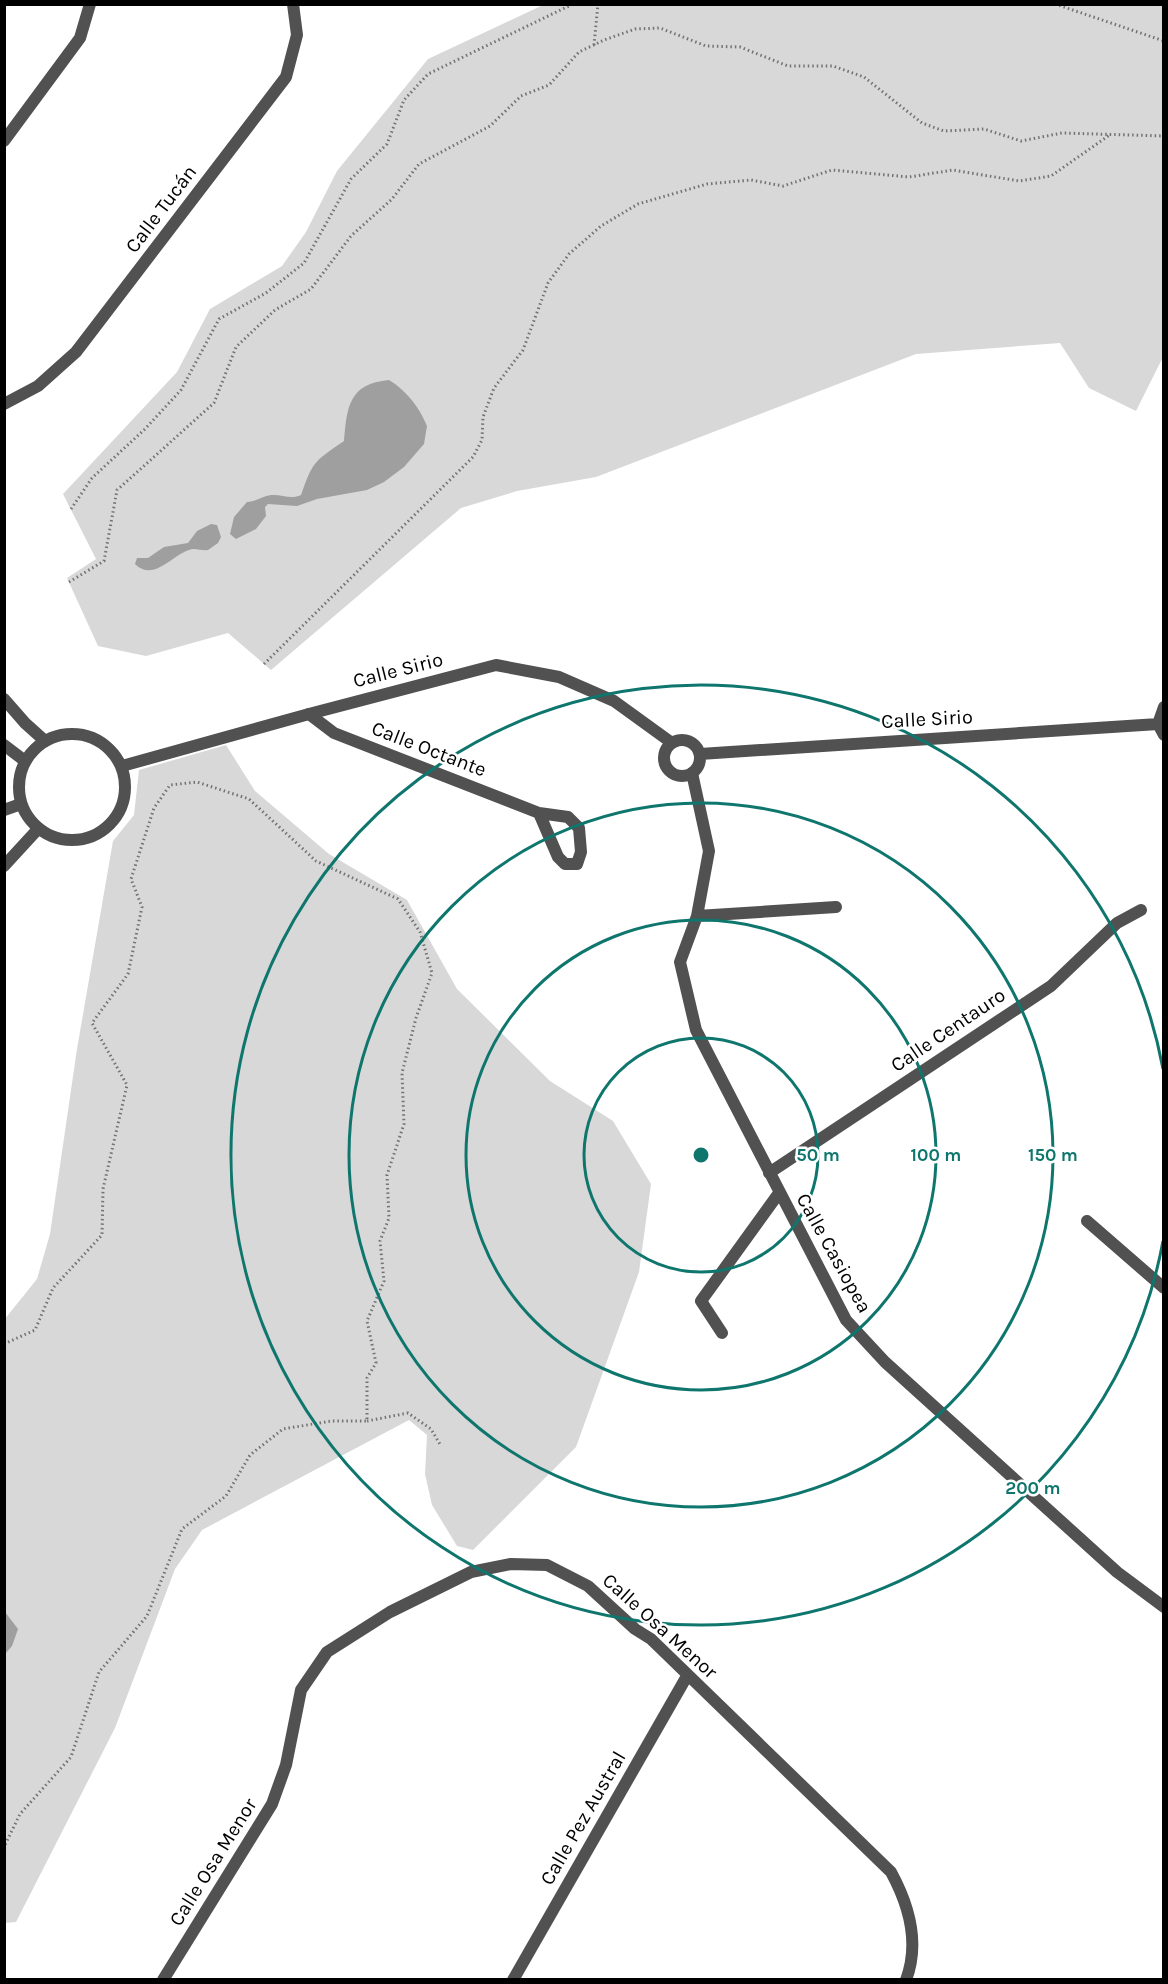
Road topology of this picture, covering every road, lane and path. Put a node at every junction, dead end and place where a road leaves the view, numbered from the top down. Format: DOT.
graph roads {
  1 [pos="90,4"];
  2 [pos="293,4"];
  3 [pos="573,4"];
  4 [pos="598,4"];
  5 [pos="1055,4"];
  6 [pos="1164,41"];
  7 [pos="594,45"];
  8 [pos="1112,133"];
  9 [pos="1164,136"];
  10 [pos="4,141"];
  11 [pos="4,404"];
  12 [pos="71,509"];
  13 [pos="69,582"];
  14 [pos="264,664"];
  15 [pos="4,699"];
  16 [pos="1164,707"];
  17 [pos="309,714"];
  18 [pos="1161,729"];
  19 [pos="45,741"];
  20 [pos="672,743"];
  21 [pos="4,745"];
  22 [pos="700,754"];
  23 [pos="25,760"];
  24 [pos="122,766"];
  25 [pos="692,772"];
  26 [pos="21,804"];
  27 [pos="4,810"];
  28 [pos="539,813"];
  29 [pos="38,829"];
  30 [pos="4,866"];
  31 [pos="836,907"];
  32 [pos="1141,910"];
  33 [pos="697,916"];
  34 [pos="769,1173"];
  35 [pos="779,1193"];
  36 [pos="1087,1221"];
  37 [pos="1164,1288"];
  38 [pos="722,1333"];
  39 [pos="4,1344"];
  40 [pos="367,1421"];
  41 [pos="441,1446"];
  42 [pos="1164,1607"];
  43 [pos="687,1676"];
  44 [pos="4,1847"];
  45 [pos="164,1980"];
  46 [pos="513,1980"];
  47 [pos="906,1980"];
  1 -- 10 [label="street"];
  2 -- 11 [label="street, Calle Tucán"];
  3 -- 12 [label="path"];
  4 -- 7 [label="path"];
  5 -- 6 [label="path"];
  7 -- 8 [label="path"];
  7 -- 13 [label="path"];
  8 -- 9 [label="path"];
  8 -- 14 [label="path"];
  15 -- 19 [label="street"];
  16 -- 18 [label="street"];
  17 -- 20 [label="street, Calle Sirio"];
  17 -- 24 [label="street, Calle Sirio"];
  17 -- 28 [label="street, Calle Octante"];
  18 -- 22 [label="street, Calle Sirio"];
  19 -- 23 [label="street"];
  19 -- 24 [label="street"];
  20 -- 22 [label="street"];
  20 -- 25 [label="street"];
  21 -- 23 [label="street"];
  22 -- 25 [label="street"];
  23 -- 26 [label="street"];
  24 -- 29 [label="street"];
  25 -- 33 [label="street, Calle Casiopea"];
  26 -- 27 [label="street"];
  26 -- 29 [label="street"];
  29 -- 30 [label="street"];
  31 -- 33 [label="street"];
  32 -- 34 [label="street, Calle Centauro"];
  33 -- 34 [label="street, Calle Casiopea"];
  34 -- 35 [label="street, Calle Casiopea"];
  35 -- 38 [label="street"];
  35 -- 42 [label="street, Calle Casiopea"];
  36 -- 37 [label="street"];
  39 -- 40 [label="path"];
  40 -- 41 [label="path"];
  40 -- 44 [label="path"];
  43 -- 45 [label="street, Calle Osa Menor"];
  43 -- 46 [label="street, Calle Pez Austral"];
  43 -- 47 [label="street, Calle Osa Menor"];
}
